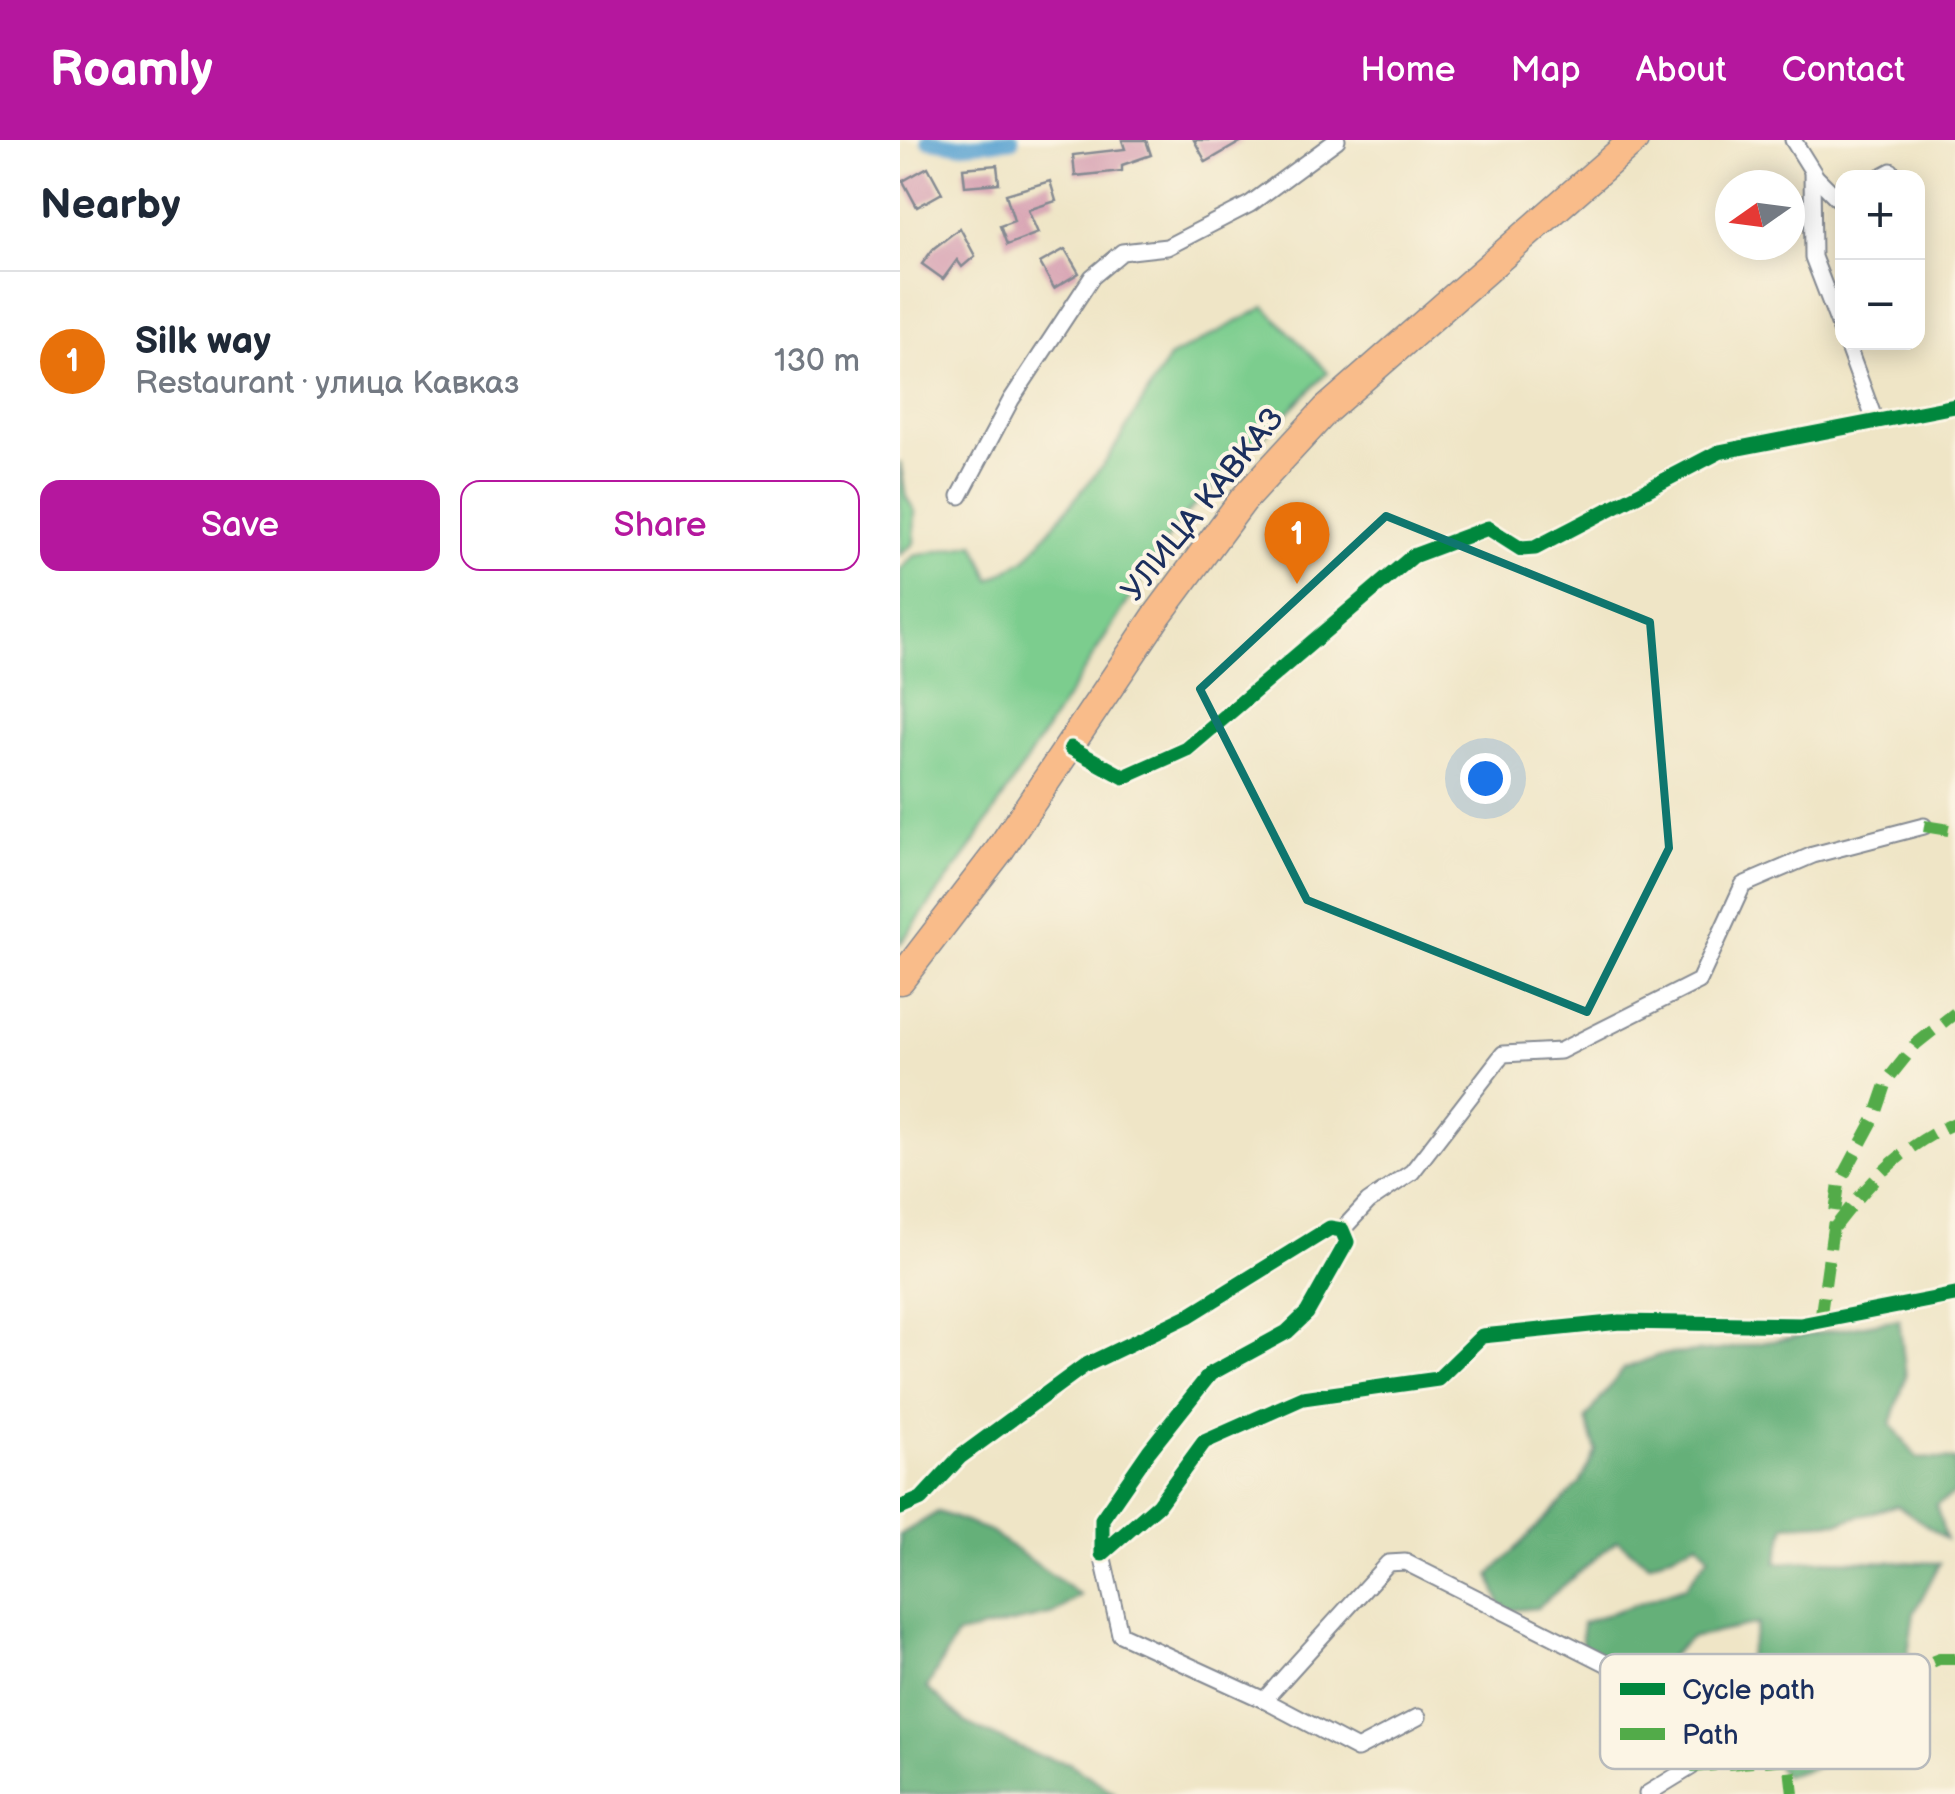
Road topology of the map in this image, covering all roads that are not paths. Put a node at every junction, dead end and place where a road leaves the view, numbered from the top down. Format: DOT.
graph roads {
  1 [pos="1337,140"];
  2 [pos="1634,140"];
  3 [pos="1792,140"];
  4 [pos="1812,172"];
  5 [pos="1835,196"];
  6 [pos="1835,314"];
  7 [pos="1849,350"];
  8 [pos="1955,406"];
  9 [pos="1875,422"];
  10 [pos="960,496"];
  11 [pos="1071,748"];
  12 [pos="1924,826"];
  13 [pos="900,980"];
  14 [pos="1342,1230"];
  15 [pos="1955,1295"];
  16 [pos="900,1508"];
  17 [pos="1102,1554"];
  18 [pos="1600,1660"];
  19 [pos="1264,1700"];
  20 [pos="1418,1717"];
  21 [pos="1688,1769"];
  22 [pos="1647,1794"];
  1 -- 10 [label="street"];
  2 -- 11 [label="highway, УЛИЦА КАВКАЗ"];
  3 -- 4 [label="street"];
  4 -- 5 [label="street"];
  4 -- 6 [label="street"];
  7 -- 9 [label="street"];
  8 -- 9 [label="street"];
  9 -- 11 [label="street"];
  11 -- 13 [label="highway, УЛИЦА КАВКАЗ"];
  12 -- 14 [label="street"];
  14 -- 16 [label="street"];
  14 -- 17 [label="street"];
  15 -- 17 [label="street"];
  17 -- 19 [label="street"];
  18 -- 19 [label="street"];
  19 -- 20 [label="street"];
  21 -- 22 [label="street"];
}
